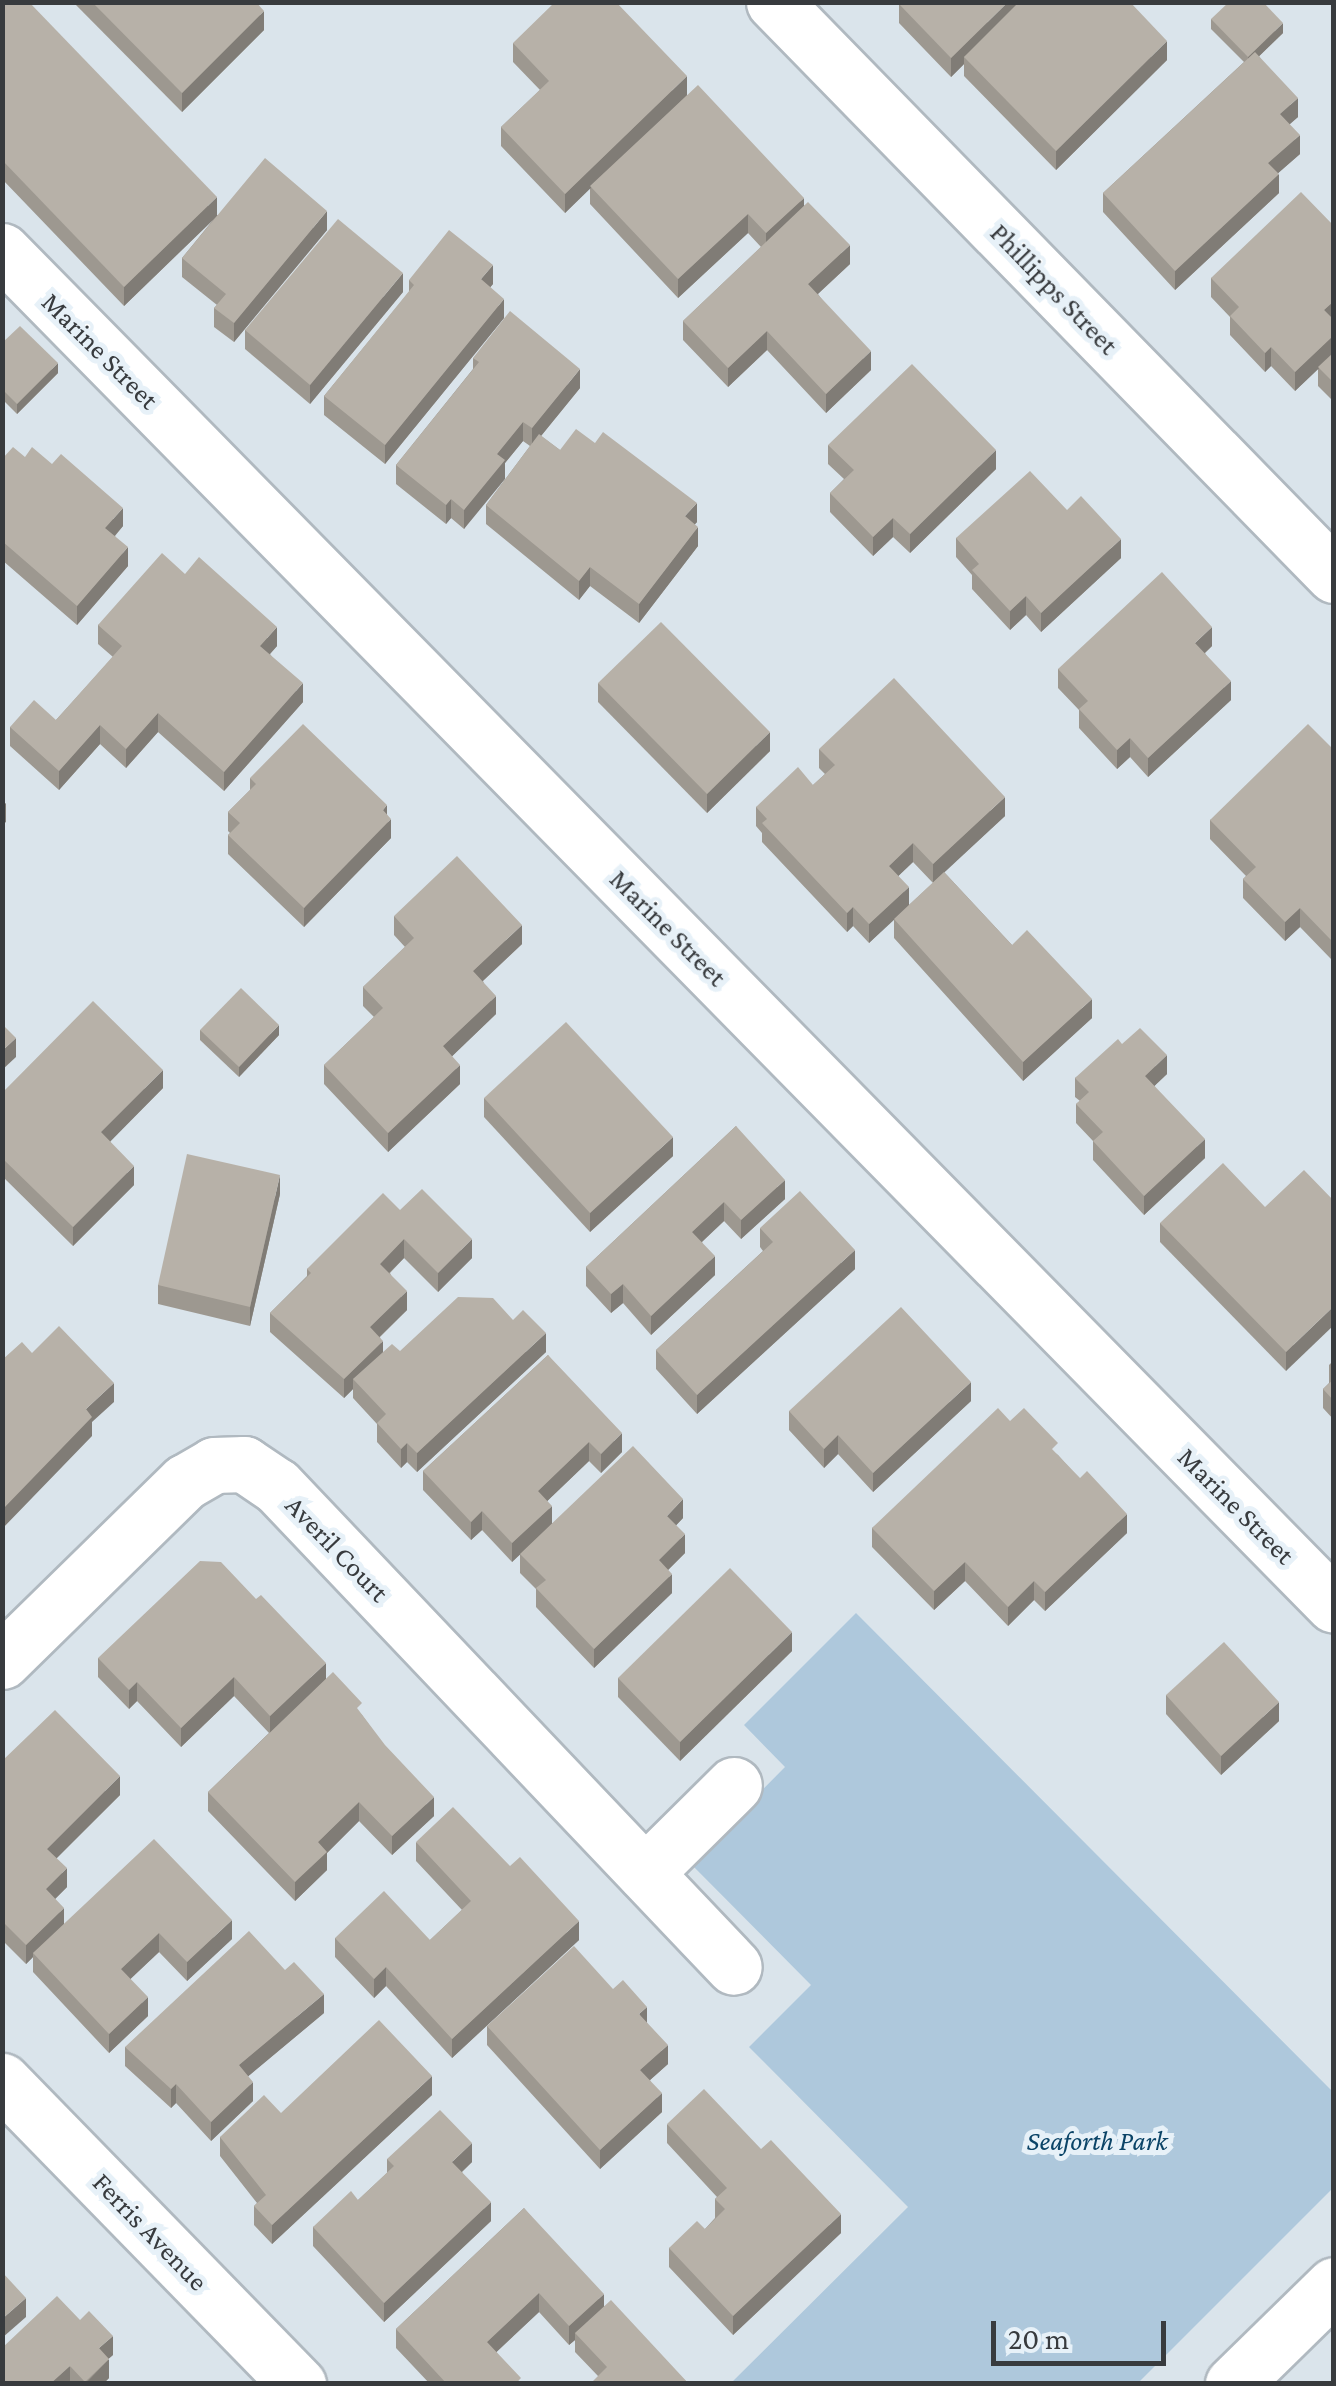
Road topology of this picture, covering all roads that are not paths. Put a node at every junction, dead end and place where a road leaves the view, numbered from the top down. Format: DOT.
graph roads {
  1 [pos="774,2"];
  2 [pos="2,252"];
  3 [pos="1334,575"];
  4 [pos="1334,1605"];
  5 [pos="2,1661"];
  6 [pos="734,1785"];
  7 [pos="645,1873"];
  8 [pos="734,1966"];
  9 [pos="2,2081"];
  10 [pos="1334,2284"];
  11 [pos="298,2384"];
  12 [pos="1234,2384"];
  1 -- 3 [label="street, Phillipps Street"];
  2 -- 4 [label="street, Marine Street"];
  5 -- 7 [label="street, Averil Court"];
  6 -- 7 [label="street"];
  7 -- 8 [label="street, Averil Court"];
  9 -- 11 [label="street, Ferris Avenue"];
  10 -- 12 [label="street"];
}
